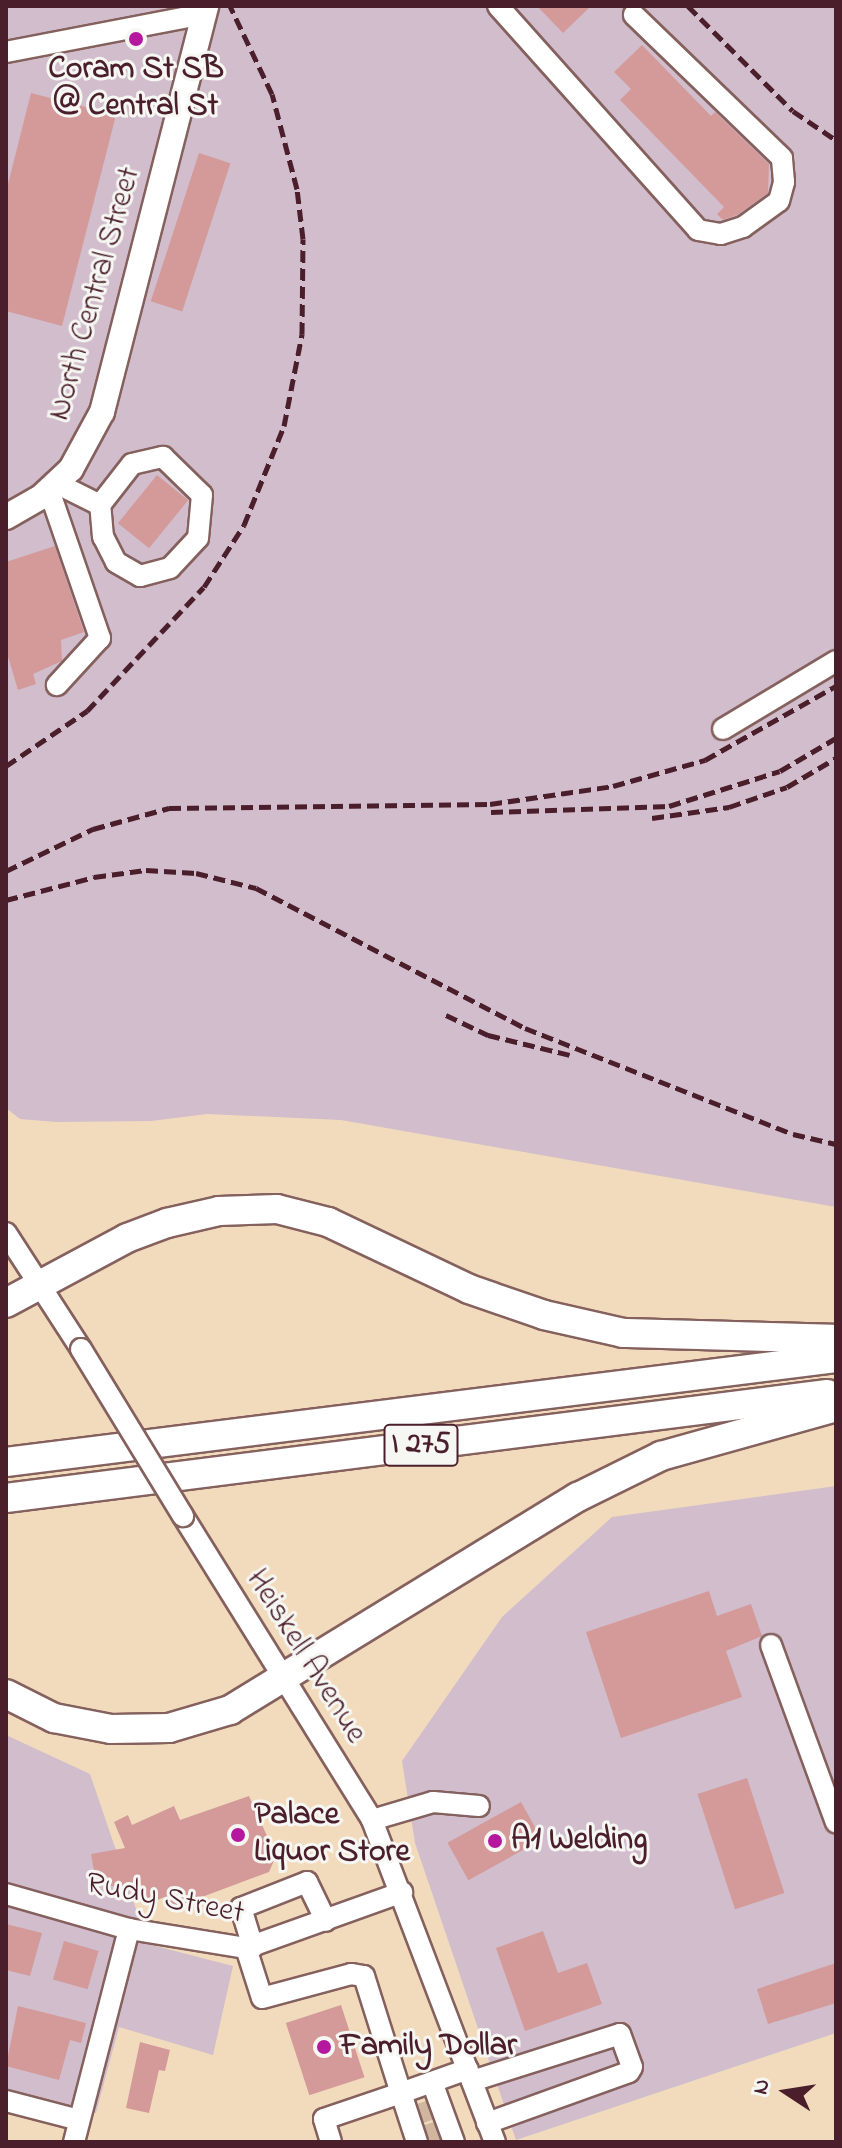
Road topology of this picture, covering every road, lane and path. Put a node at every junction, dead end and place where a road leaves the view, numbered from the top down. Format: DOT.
graph roads {
  1 [pos="498,6"];
  2 [pos="204,10"];
  3 [pos="634,15"];
  4 [pos="6,52"];
  5 [pos="54,487"];
  6 [pos="100,505"];
  7 [pos="6,517"];
  8 [pos="836,661"];
  9 [pos="57,685"];
  10 [pos="723,729"];
  11 [pos="6,1233"];
  12 [pos="38,1285"];
  13 [pos="6,1303"];
  14 [pos="836,1339"];
  15 [pos="836,1358"];
  16 [pos="836,1393"];
  17 [pos="836,1407"];
  18 [pos="6,1462"];
  19 [pos="6,1498"];
  20 [pos="771,1645"];
  21 [pos="283,1681"];
  22 [pos="6,1694"];
  23 [pos="479,1806"];
  24 [pos="372,1820"];
  25 [pos="836,1823"];
  26 [pos="402,1892"];
  27 [pos="6,1894"];
  28 [pos="326,1921"];
  29 [pos="129,1929"];
  30 [pos="249,1948"];
  31 [pos="470,2075"];
  32 [pos="432,2082"];
  33 [pos="401,2093"];
  34 [pos="6,2101"];
  35 [pos="425,2112"];
  36 [pos="79,2120"];
  37 [pos="433,2136"];
  38 [pos="487,2136"];
  39 [pos="74,2142"];
  40 [pos="331,2142"];
  1 -- 3 [label="street"];
  2 -- 4 [label="street"];
  2 -- 5 [label="main road, North Central Street"];
  5 -- 6 [label="street"];
  5 -- 7 [label="main road, North Central Street"];
  5 -- 9 [label="street"];
  6 -- 6 [label="street"];
  8 -- 10 [label="street"];
  11 -- 12 [label="street, Heiskell Avenue"];
  12 -- 13 [label="highway"];
  12 -- 14 [label="highway"];
  12 -- 21 [label="street, Heiskell Avenue, bridge"];
  15 -- 18 [label="highway, I 275"];
  16 -- 19 [label="highway, I 275"];
  17 -- 21 [label="highway"];
  20 -- 25 [label="street"];
  21 -- 22 [label="highway"];
  21 -- 24 [label="street, Heiskell Avenue"];
  23 -- 24 [label="street"];
  24 -- 26 [label="street, Heiskell Avenue"];
  26 -- 28 [label="street, Rudy Street"];
  26 -- 31 [label="street, Heiskell Avenue"];
  27 -- 29 [label="street, Rudy Street"];
  28 -- 30 [label="street, Rudy Street"];
  28 -- 30 [label="street"];
  29 -- 30 [label="street, Rudy Street"];
  29 -- 36 [label="street"];
  30 -- 33 [label="street"];
  31 -- 32 [label="street"];
  31 -- 38 [label="street, Heiskell Avenue"];
  31 -- 38 [label="street"];
  32 -- 33 [label="street"];
  32 -- 35 [label="street"];
  33 -- 35 [label="street"];
  33 -- 40 [label="street"];
  34 -- 36 [label="street"];
  35 -- 37 [label="street"];
  35 -- 37 [label="street"];
  36 -- 39 [label="street"];
}
